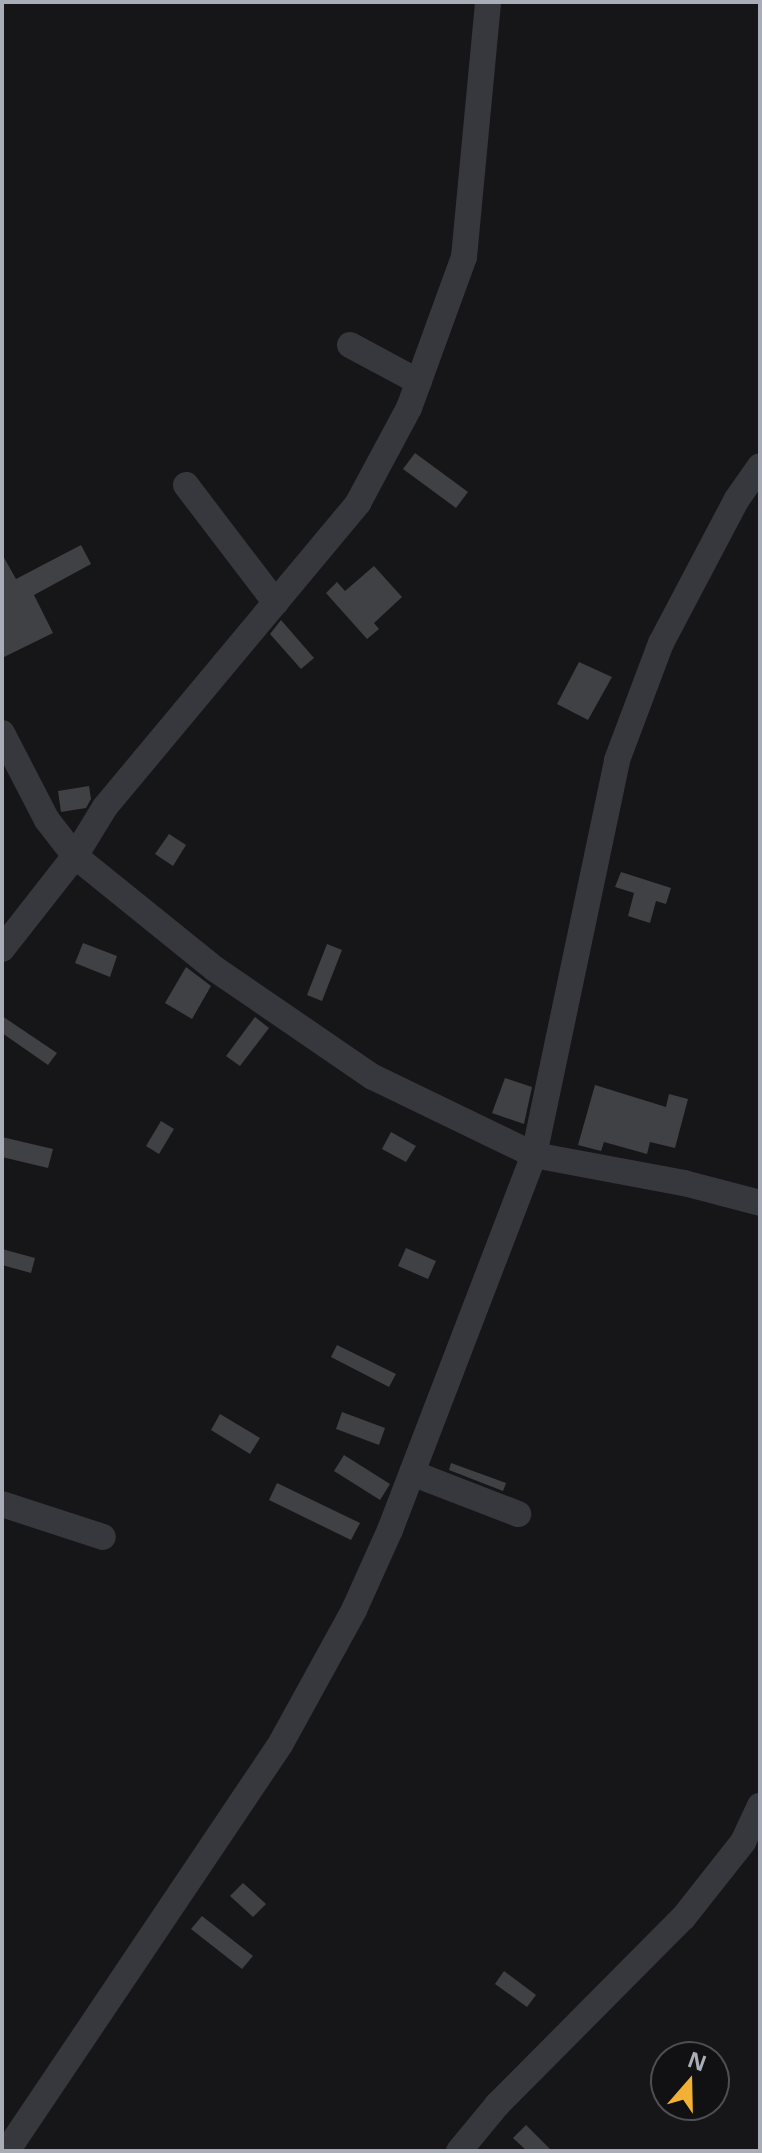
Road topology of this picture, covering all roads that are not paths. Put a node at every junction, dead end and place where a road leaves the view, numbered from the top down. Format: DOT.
graph roads {
  1 [pos="488,2"];
  2 [pos="350,345"];
  3 [pos="419,382"];
  4 [pos="760,466"];
  5 [pos="186,485"];
  6 [pos="276,603"];
  7 [pos="2,733"];
  8 [pos="75,856"];
  9 [pos="2,949"];
  10 [pos="534,1155"];
  11 [pos="760,1203"];
  12 [pos="412,1473"];
  13 [pos="2,1504"];
  14 [pos="518,1514"];
  15 [pos="103,1537"];
  16 [pos="760,1806"];
  17 [pos="16,2148"];
  18 [pos="459,2151"];
  1 -- 3 [label="street"];
  2 -- 3 [label="street"];
  3 -- 6 [label="street"];
  4 -- 10 [label="street"];
  5 -- 6 [label="street"];
  6 -- 8 [label="street"];
  7 -- 8 [label="street"];
  8 -- 9 [label="street"];
  8 -- 10 [label="street"];
  10 -- 11 [label="street"];
  10 -- 12 [label="street"];
  12 -- 14 [label="street"];
  12 -- 17 [label="street"];
  13 -- 15 [label="street"];
  16 -- 18 [label="street"];
}
